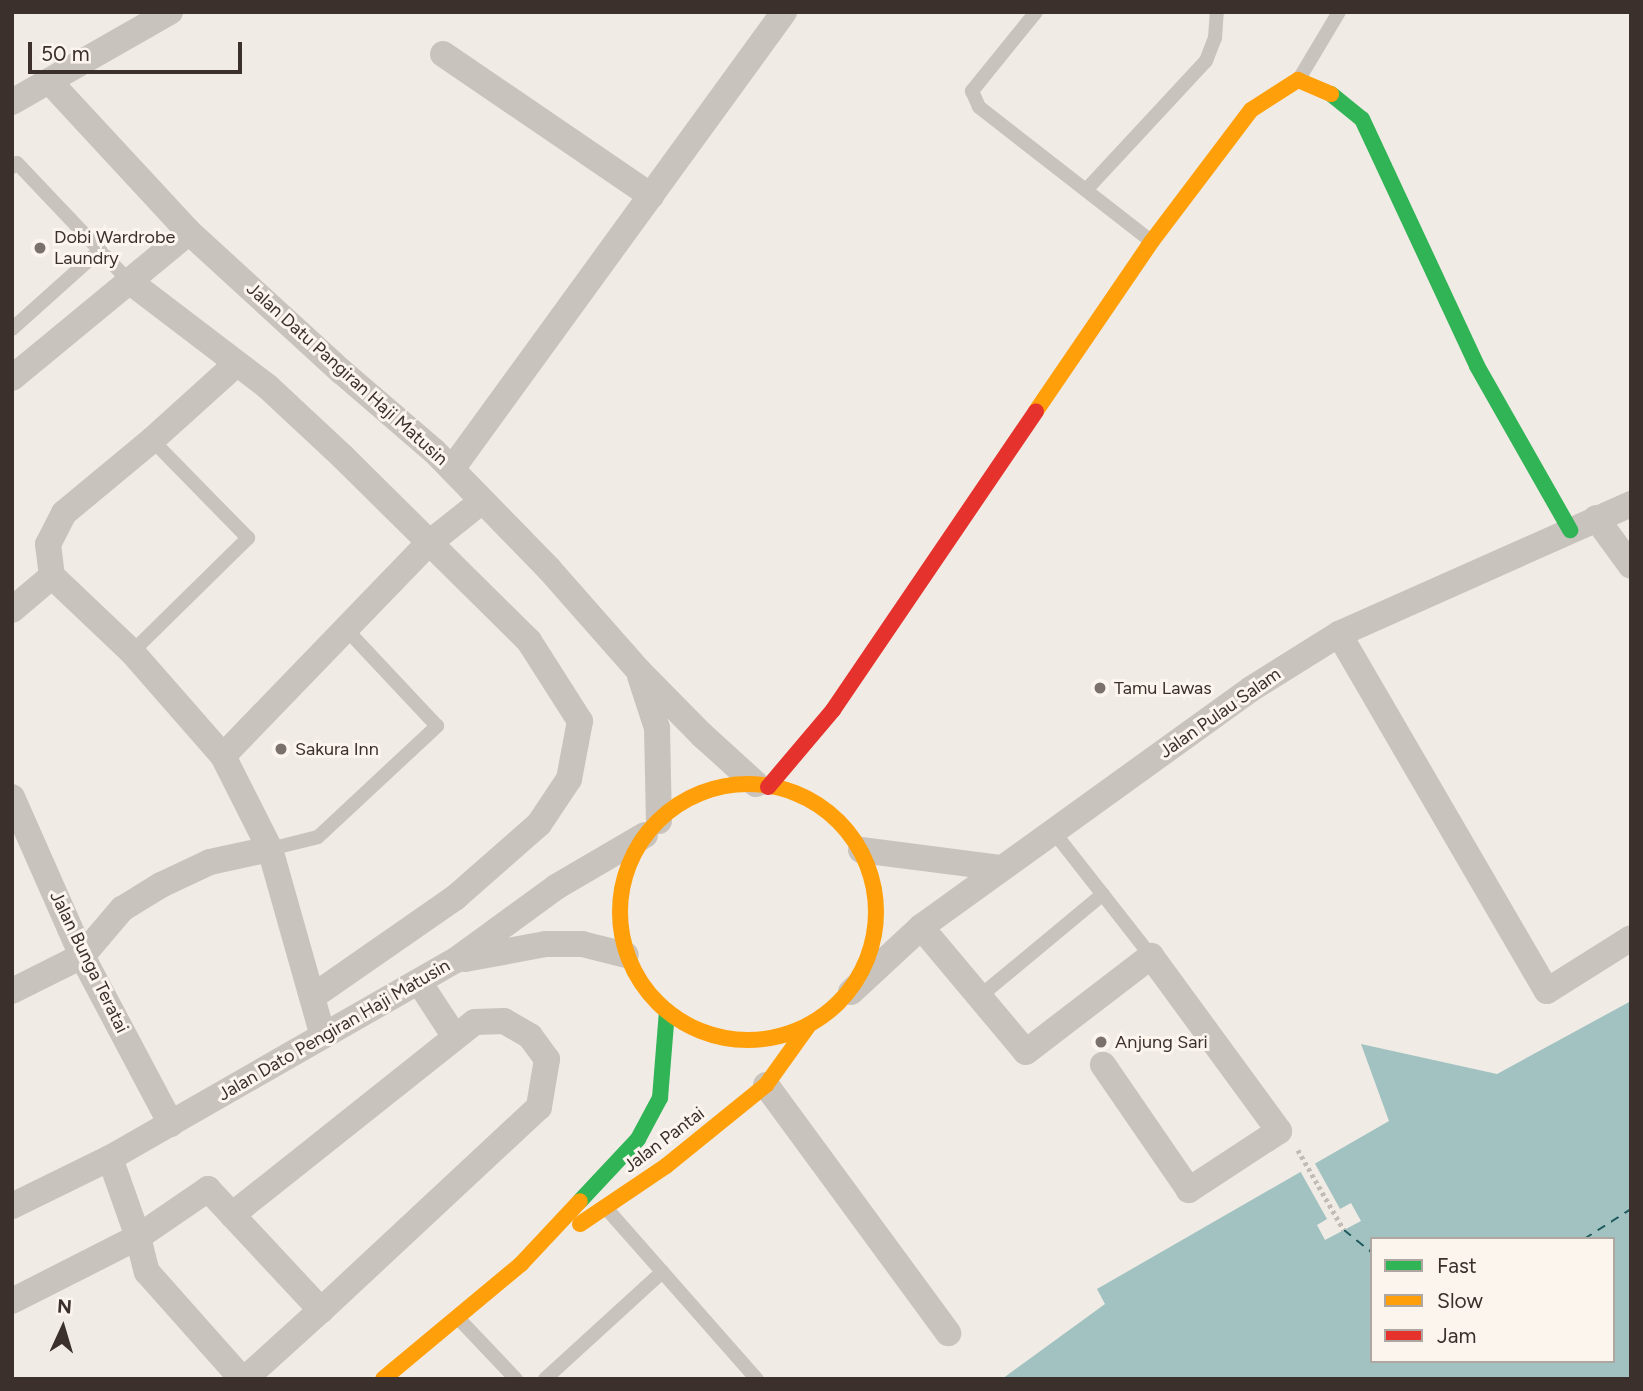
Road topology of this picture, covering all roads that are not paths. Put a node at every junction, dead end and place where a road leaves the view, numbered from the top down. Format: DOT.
graph roads {
  1 [pos="170,12"];
  2 [pos="785,12"];
  3 [pos="1035,12"];
  4 [pos="1217,12"];
  5 [pos="1339,12"];
  6 [pos="443,54"];
  7 [pos="1298,80"];
  8 [pos="50,82"];
  9 [pos="12,102"];
  10 [pos="12,167"];
  11 [pos="1086,190"];
  12 [pos="651,197"];
  13 [pos="189,232"];
  14 [pos="1152,242"];
  15 [pos="100,250"];
  16 [pos="129,281"];
  17 [pos="12,328"];
  18 [pos="235,365"];
  19 [pos="12,378"];
  20 [pos="152,440"];
  21 [pos="452,469"];
  22 [pos="482,501"];
  23 [pos="1631,504"];
  24 [pos="1596,518"];
  25 [pos="1570,530"];
  26 [pos="428,544"];
  27 [pos="1631,566"];
  28 [pos="52,576"];
  29 [pos="12,610"];
  30 [pos="346,629"];
  31 [pos="1339,634"];
  32 [pos="132,652"];
  33 [pos="639,671"];
  34 [pos="223,756"];
  35 [pos="762,785"];
  36 [pos="12,797"];
  37 [pos="652,828"];
  38 [pos="1053,831"];
  39 [pos="270,849"];
  40 [pos="861,850"];
  41 [pos="1002,868"];
  42 [pos="1103,894"];
  43 [pos="921,927"];
  44 [pos="1631,938"];
  45 [pos="626,955"];
  46 [pos="82,956"];
  47 [pos="1152,956"];
  48 [pos="457,960"];
  49 [pos="419,982"];
  50 [pos="12,991"];
  51 [pos="851,992"];
  52 [pos="312,997"];
  53 [pos="979,997"];
  54 [pos="667,1011"];
  55 [pos="809,1025"];
  56 [pos="323,1036"];
  57 [pos="455,1037"];
  58 [pos="1102,1065"];
  59 [pos="766,1085"];
  60 [pos="171,1124"];
  61 [pos="110,1158"];
  62 [pos="12,1206"];
  63 [pos="605,1207"];
  64 [pos="232,1215"];
  65 [pos="138,1237"];
  66 [pos="521,1264"];
  67 [pos="663,1272"];
  68 [pos="12,1301"];
  69 [pos="321,1310"];
  70 [pos="458,1319"];
  71 [pos="948,1333"];
  72 [pos="244,1379"];
  73 [pos="383,1379"];
  74 [pos="516,1379"];
  75 [pos="545,1379"];
  76 [pos="757,1379"];
  1 -- 8 [label="street"];
  2 -- 12 [label="street"];
  3 -- 11 [label="lane"];
  4 -- 11 [label="lane"];
  5 -- 7 [label="lane"];
  6 -- 12 [label="street"];
  7 -- 14 [label="main road"];
  7 -- 25 [label="main road"];
  8 -- 9 [label="street"];
  8 -- 13 [label="street, Jalan Datu Pangiran Haji Matusin"];
  10 -- 15 [label="lane"];
  11 -- 14 [label="lane"];
  12 -- 21 [label="street"];
  13 -- 16 [label="street"];
  13 -- 21 [label="street, Jalan Datu Pangiran Haji Matusin"];
  14 -- 35 [label="main road"];
  15 -- 16 [label="lane"];
  15 -- 17 [label="lane"];
  16 -- 18 [label="street"];
  16 -- 19 [label="street"];
  18 -- 20 [label="street"];
  18 -- 26 [label="street"];
  20 -- 28 [label="street"];
  20 -- 32 [label="lane"];
  21 -- 22 [label="street, Jalan Datu Pangiran Haji Matusin"];
  22 -- 26 [label="street"];
  22 -- 33 [label="street, Jalan Datu Pangiran Haji Matusin"];
  23 -- 24 [label="street, Jalan Pulau Salam"];
  24 -- 25 [label="street, Jalan Pulau Salam"];
  24 -- 27 [label="street"];
  25 -- 31 [label="street, Jalan Pulau Salam"];
  26 -- 30 [label="street"];
  26 -- 52 [label="street"];
  28 -- 29 [label="street"];
  28 -- 32 [label="street"];
  30 -- 34 [label="street"];
  30 -- 39 [label="lane"];
  31 -- 38 [label="street, Jalan Pulau Salam"];
  31 -- 44 [label="street"];
  32 -- 34 [label="street"];
  33 -- 35 [label="street, Jalan Datu Pangiran Haji Matusin"];
  33 -- 37 [label="street"];
  34 -- 39 [label="street"];
  35 -- 37 [label="main road"];
  35 -- 40 [label="main road"];
  36 -- 46 [label="street, Jalan Bunga Teratai"];
  37 -- 45 [label="main road"];
  37 -- 48 [label="street, Jalan Dato Pengiran Haji Matusin"];
  38 -- 41 [label="street, Jalan Pulau Salam"];
  38 -- 42 [label="lane"];
  39 -- 46 [label="street"];
  39 -- 52 [label="street"];
  40 -- 41 [label="street"];
  40 -- 51 [label="main road"];
  41 -- 43 [label="street, Jalan Pulau Salam"];
  42 -- 47 [label="lane"];
  42 -- 53 [label="lane"];
  43 -- 51 [label="street, Jalan Pulau Salam"];
  43 -- 53 [label="street"];
  45 -- 48 [label="street"];
  45 -- 54 [label="main road"];
  46 -- 50 [label="street"];
  46 -- 60 [label="street, Jalan Bunga Teratai"];
  47 -- 53 [label="street"];
  47 -- 58 [label="street"];
  48 -- 49 [label="street, Jalan Dato Pengiran Haji Matusin"];
  49 -- 56 [label="street, Jalan Dato Pengiran Haji Matusin"];
  49 -- 57 [label="street"];
  51 -- 55 [label="main road"];
  52 -- 56 [label="street"];
  54 -- 55 [label="main road"];
  54 -- 66 [label="main road, Jalan Pantai"];
  55 -- 59 [label="main road, Jalan Pantai"];
  56 -- 60 [label="street, Jalan Dato Pengiran Haji Matusin"];
  57 -- 64 [label="street"];
  57 -- 69 [label="street"];
  59 -- 63 [label="main road, Jalan Pantai"];
  59 -- 71 [label="street"];
  60 -- 61 [label="street, Jalan Dato Pengiran Haji Matusin"];
  61 -- 62 [label="street, Jalan Dato Pengiran Haji Matusin"];
  61 -- 65 [label="street"];
  63 -- 66 [label="main road, Jalan Pantai"];
  63 -- 67 [label="lane"];
  64 -- 65 [label="street"];
  64 -- 69 [label="street"];
  65 -- 68 [label="street"];
  65 -- 72 [label="street"];
  66 -- 70 [label="main road, Jalan Pantai"];
  67 -- 75 [label="lane"];
  67 -- 76 [label="lane"];
  69 -- 72 [label="street"];
  70 -- 73 [label="main road, Jalan Pantai"];
  70 -- 74 [label="lane"];
}
